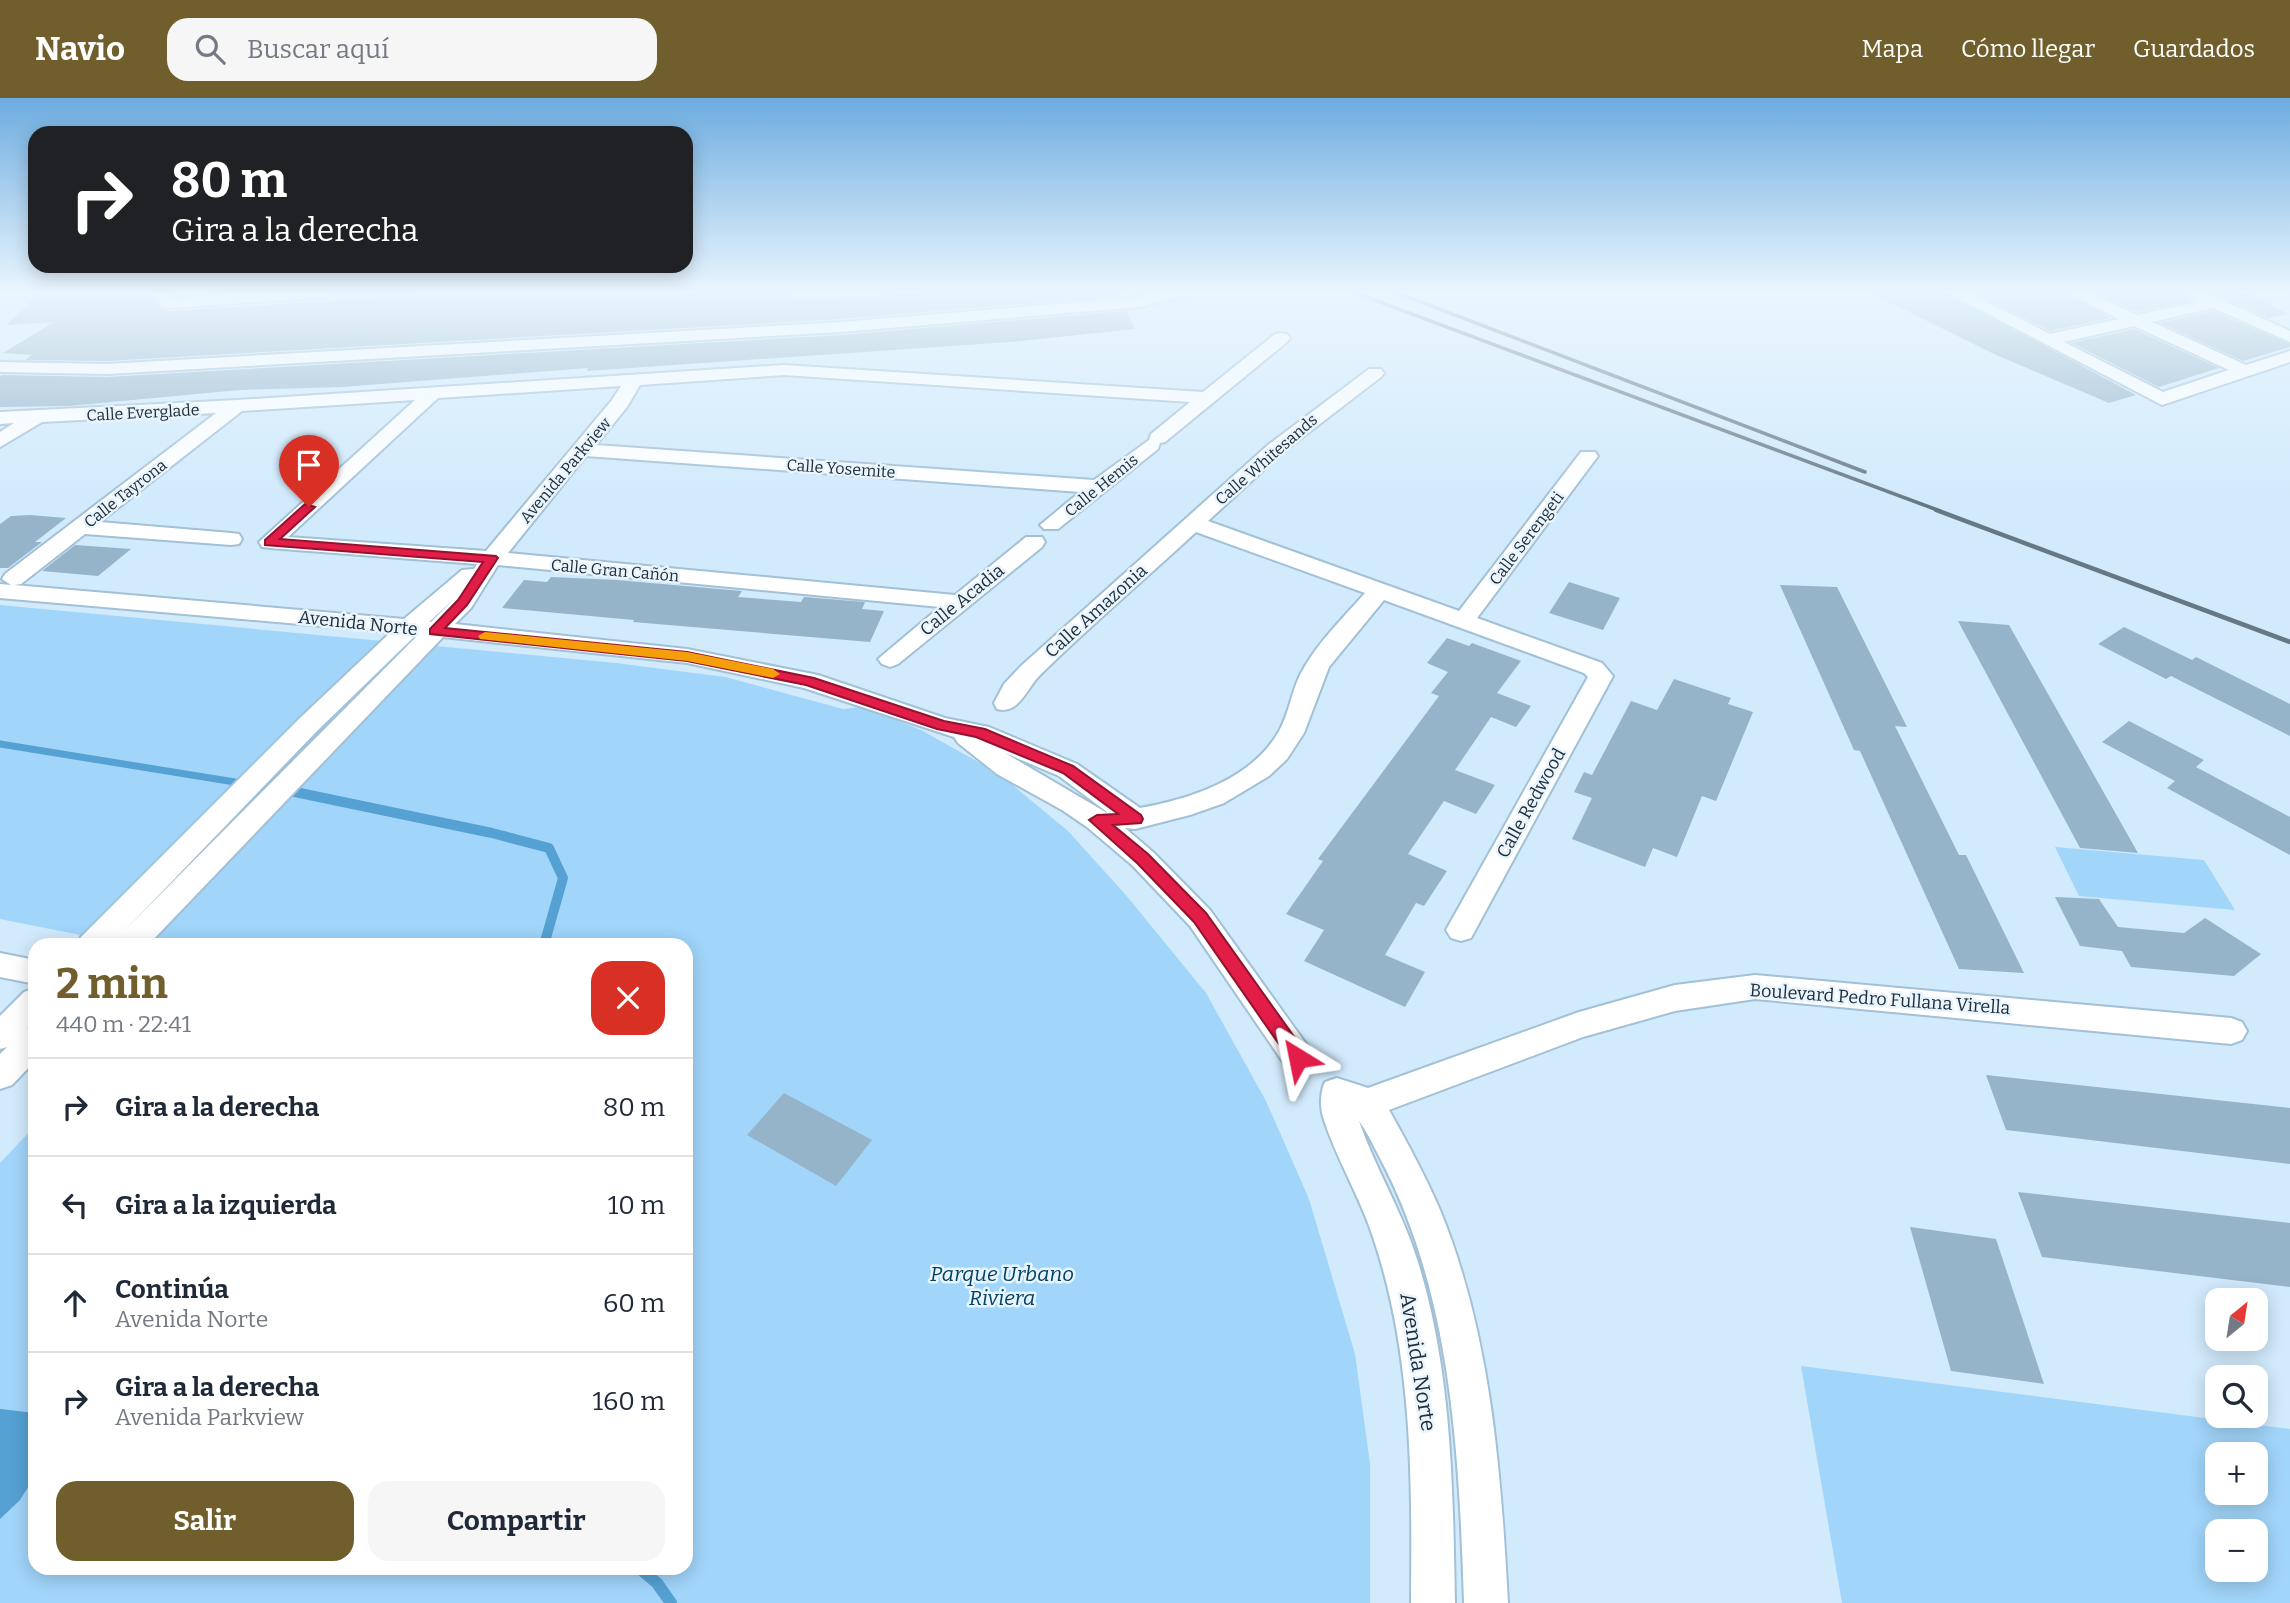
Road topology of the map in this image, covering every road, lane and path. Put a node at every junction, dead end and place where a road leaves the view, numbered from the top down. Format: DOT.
graph roads {
  1 [pos="225,362"];
  2 [pos="1252,362"];
  3 [pos="2091,362"];
  4 [pos="2226,362"];
  5 [pos="2271,362"];
  6 [pos="0,367"];
  7 [pos="2245,371"];
  8 [pos="1375,373"];
  9 [pos="676,377"];
  10 [pos="634,380"];
  11 [pos="433,393"];
  12 [pos="1209,398"];
  13 [pos="620,403"];
  14 [pos="237,406"];
  15 [pos="36,417"];
  16 [pos="0,418"];
  17 [pos="0,441"];
  18 [pos="582,450"];
  19 [pos="1588,456"];
  20 [pos="1100,487"];
  21 [pos="1192,523"];
  22 [pos="1051,525"];
  23 [pos="81,527"];
  24 [pos="230,539"];
  25 [pos="1034,542"];
  26 [pos="492,558"];
  27 [pos="6,585"];
  28 [pos="1380,590"];
  29 [pos="959,602"];
  30 [pos="1464,620"];
  31 [pos="423,629"];
  32 [pos="890,659"];
  33 [pos="1006,703"];
  34 [pos="957,729"];
  35 [pos="1135,819"];
  36 [pos="1097,820"];
  37 [pos="1461,930"];
  38 [pos="99,938"];
  39 [pos="136,938"];
  40 [pos="0,965"];
  41 [pos="28,971"];
  42 [pos="28,1008"];
  43 [pos="2231,1031"];
  44 [pos="0,1036"];
  45 [pos="28,1047"];
  46 [pos="1298,1058"];
  47 [pos="0,1075"];
  48 [pos="1348,1103"];
  49 [pos="1433,1603"];
  50 [pos="1486,1603"];
  1 -- 6 [label="street"];
  2 -- 12 [label="street, Calle Hemis"];
  3 -- 7 [label="street"];
  4 -- 7 [label="street"];
  5 -- 7 [label="street"];
  8 -- 21 [label="street, Calle Whitesands"];
  9 -- 10 [label="street, Calle Everglade"];
  9 -- 12 [label="street, Calle Everglade"];
  9 -- 13 [label="street"];
  10 -- 11 [label="street, Calle Everglade"];
  10 -- 13 [label="street, Avenida Parkview"];
  11 -- 14 [label="street, Calle Everglade"];
  11 -- 26 [label="street, Calle Gran Cañón"];
  12 -- 20 [label="street, Calle Hemis"];
  13 -- 18 [label="street, Avenida Parkview"];
  14 -- 15 [label="street, Calle Everglade"];
  14 -- 23 [label="street, Calle Tayrona"];
  15 -- 16 [label="street, Calle Everglade"];
  15 -- 17 [label="street"];
  18 -- 20 [label="street, Calle Yosemite"];
  18 -- 26 [label="street, Avenida Parkview"];
  19 -- 30 [label="street, Calle Serengeti"];
  20 -- 22 [label="street, Calle Hemis"];
  21 -- 28 [label="street"];
  21 -- 33 [label="street, Calle Amazonia"];
  23 -- 24 [label="street"];
  23 -- 27 [label="street, Calle Tayrona"];
  25 -- 29 [label="street, Calle Acadia"];
  26 -- 29 [label="street, Calle Gran Cañón"];
  26 -- 31 [label="street, Avenida Parkview"];
  27 -- 31 [label="street, Avenida Norte"];
  28 -- 30 [label="street"];
  28 -- 35 [label="street"];
  29 -- 32 [label="street, Calle Acadia"];
  30 -- 37 [label="street, Calle Redwood"];
  31 -- 34 [label="street, Avenida Norte"];
  31 -- 38 [label="street"];
  31 -- 39 [label="street"];
  34 -- 35 [label="street, Avenida Norte"];
  34 -- 36 [label="street"];
  35 -- 36 [label="street"];
  36 -- 46 [label="street"];
  40 -- 41 [label="street"];
  42 -- 44 [label="street"];
  43 -- 48 [label="street, Boulevard Pedro Fullana Virella"];
  45 -- 47 [label="street"];
  48 -- 49 [label="street, Avenida Norte"];
  48 -- 50 [label="street"];
}
